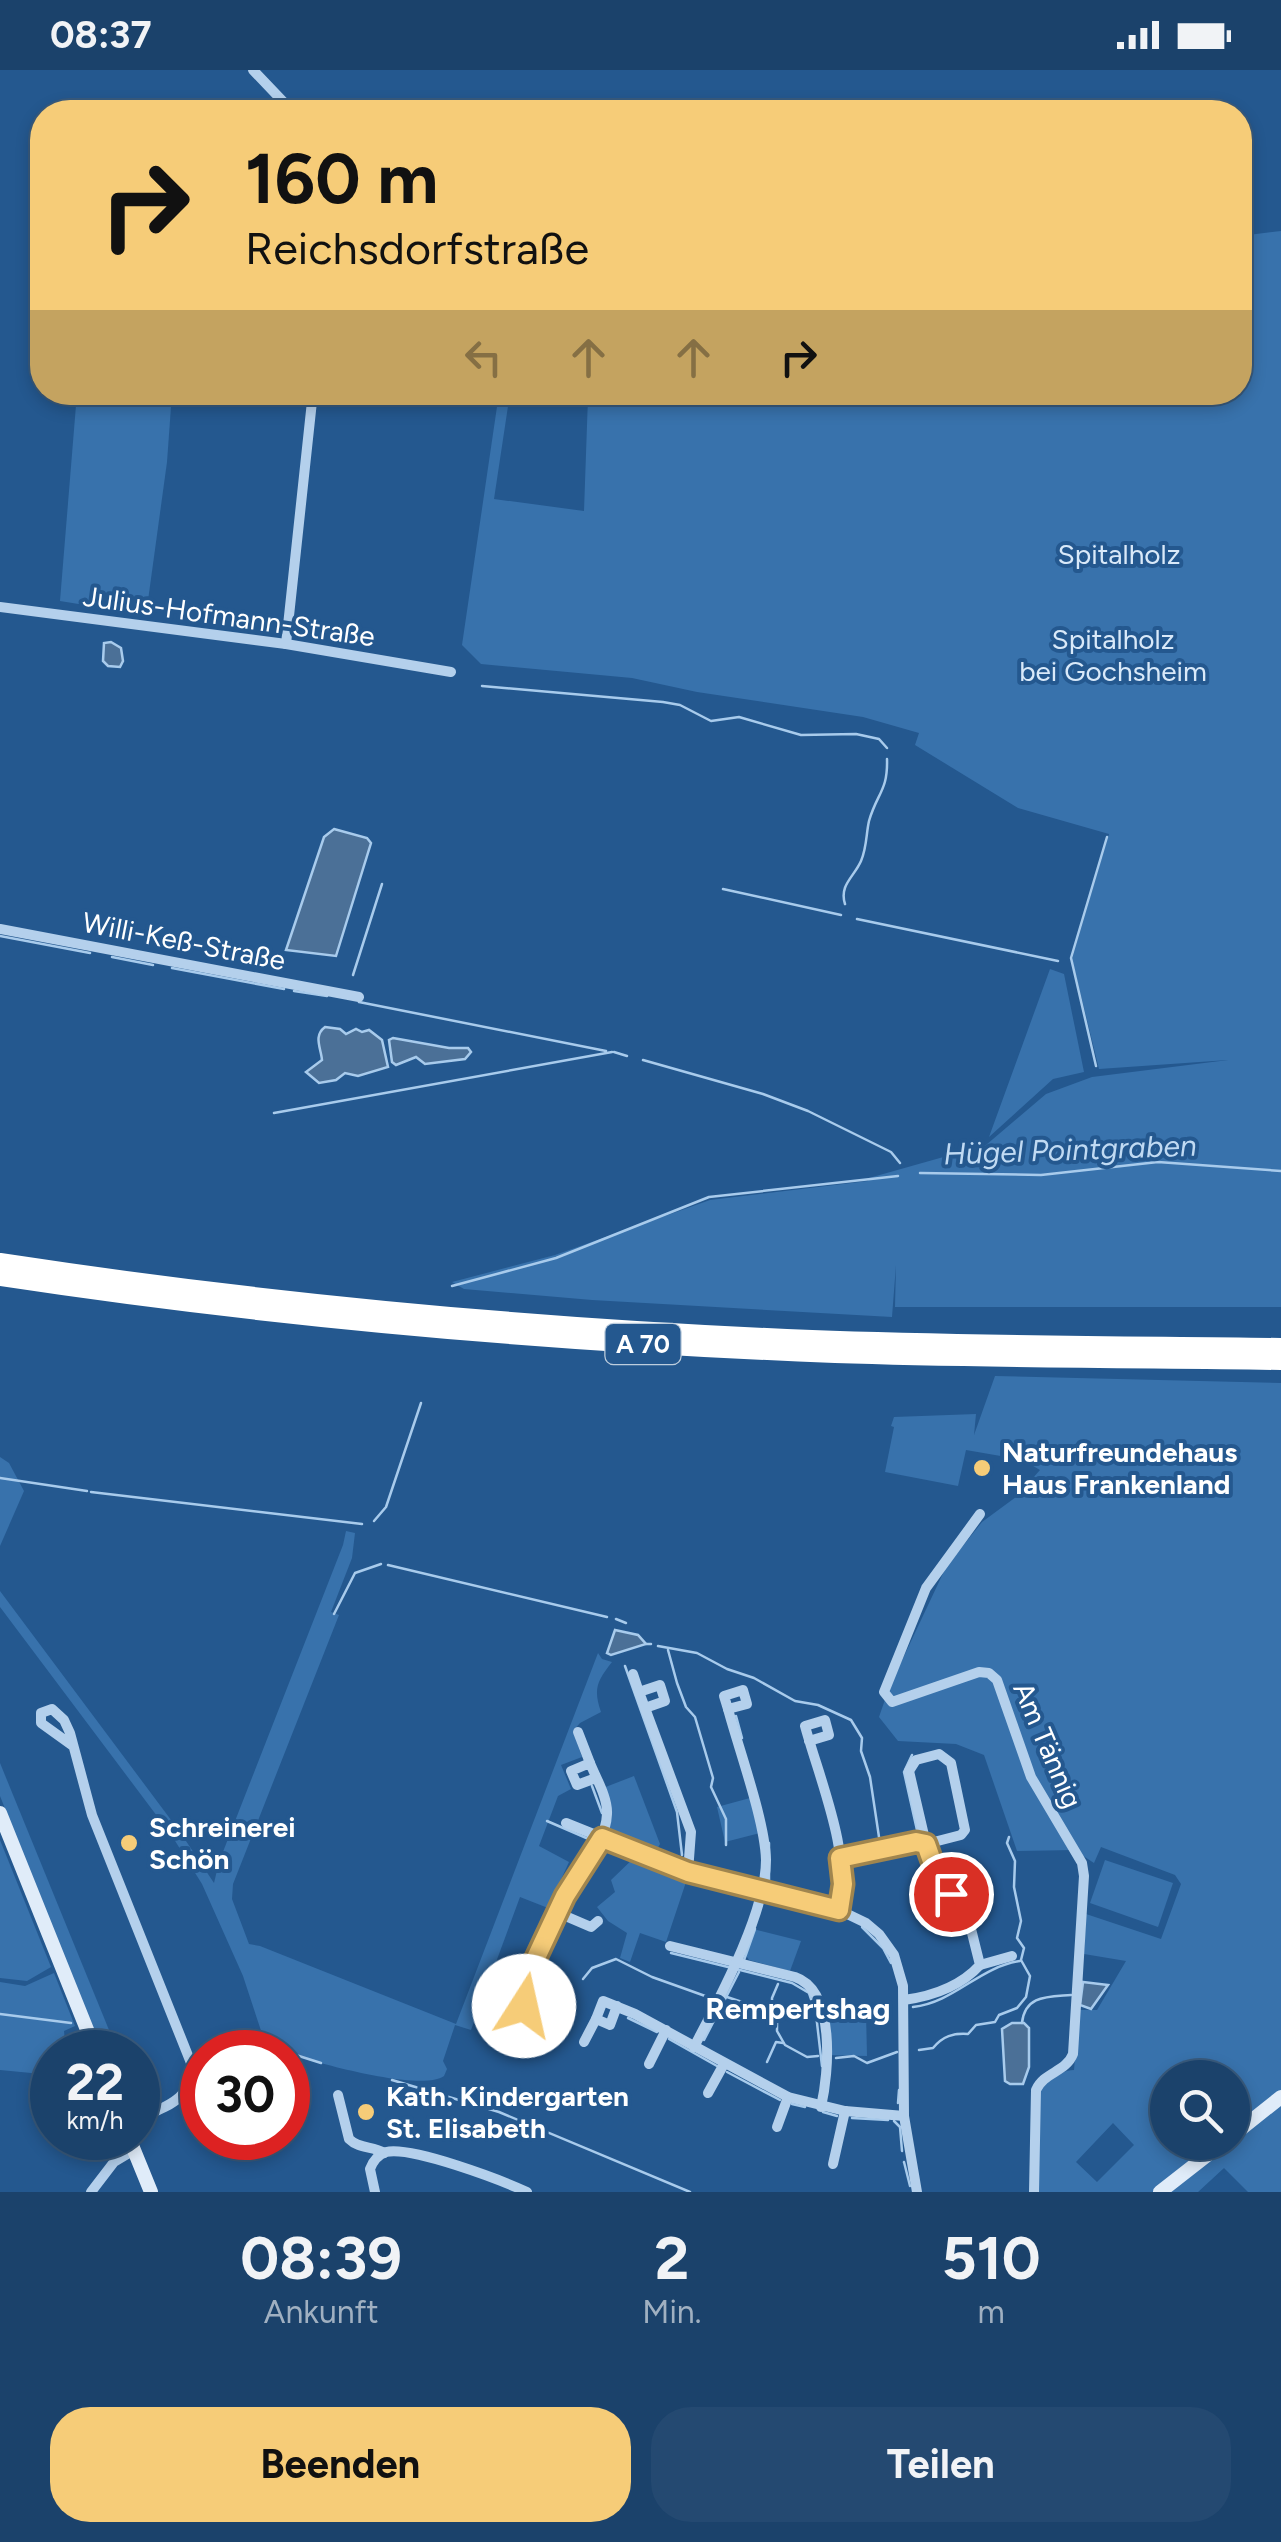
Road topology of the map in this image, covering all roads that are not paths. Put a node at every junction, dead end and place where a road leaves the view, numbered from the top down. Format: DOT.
graph roads {
  1 [pos="253,70"];
  2 [pos="282,100"];
  3 [pos="313,405"];
  4 [pos="0,607"];
  5 [pos="286,644"];
  6 [pos="451,672"];
  7 [pos="0,928"];
  8 [pos="359,997"];
  9 [pos="0,1262"];
  10 [pos="0,1276"];
  11 [pos="1281,1347"];
  12 [pos="1281,1361"];
  13 [pos="980,1514"];
  14 [pos="632,1674"];
  15 [pos="640,1692"];
  16 [pos="645,1708"];
  17 [pos="728,1710"];
  18 [pos="578,1732"];
  19 [pos="809,1741"];
  20 [pos="73,1746"];
  21 [pos="590,1763"];
  22 [pos="596,1778"];
  23 [pos="0,1813"];
  24 [pos="566,1823"];
  25 [pos="602,1838"];
  26 [pos="926,1844"];
  27 [pos="840,1858"];
  28 [pos="688,1872"];
  29 [pos="760,1890"];
  30 [pos="839,1910"];
  31 [pos="556,1912"];
  32 [pos="598,1921"];
  33 [pos="670,1946"];
  34 [pos="1012,1956"];
  35 [pos="735,1963"];
  36 [pos="980,1965"];
  37 [pos="514,1990"];
  38 [pos="904,2000"];
  39 [pos="86,2030"];
  40 [pos="180,2030"];
  41 [pos="666,2030"];
  42 [pos="584,2042"];
  43 [pos="694,2047"];
  44 [pos="648,2064"];
  45 [pos="724,2064"];
  46 [pos="708,2093"];
  47 [pos="338,2094"];
  48 [pos="788,2097"];
  49 [pos="1281,2097"];
  50 [pos="821,2107"];
  51 [pos="845,2112"];
  52 [pos="904,2116"];
  53 [pos="1250,2122"];
  54 [pos="777,2127"];
  55 [pos="384,2153"];
  56 [pos="116,2160"];
  57 [pos="138,2160"];
  58 [pos="1201,2160"];
  59 [pos="833,2164"];
  60 [pos="91,2192"];
  61 [pos="151,2192"];
  62 [pos="375,2192"];
  63 [pos="527,2192"];
  64 [pos="917,2192"];
  65 [pos="1034,2192"];
  66 [pos="1160,2192"];
  1 -- 2 [label="street"];
  3 -- 5 [label="street"];
  4 -- 5 [label="street, Julius-Hofmann-Straße"];
  5 -- 6 [label="street, Julius-Hofmann-Straße"];
  7 -- 8 [label="street, Willi-Keß-Straße"];
  9 -- 11 [label="highway, A 70"];
  10 -- 12 [label="highway, A 70"];
  13 -- 65 [label="street, Am Tännig"];
  14 -- 15 [label="street"];
  15 -- 16 [label="street"];
  15 -- 16 [label="street"];
  16 -- 28 [label="street"];
  17 -- 29 [label="street"];
  18 -- 21 [label="street"];
  19 -- 27 [label="street"];
  20 -- 40 [label="street"];
  21 -- 22 [label="street"];
  21 -- 22 [label="street"];
  22 -- 25 [label="street"];
  23 -- 39 [label="main road"];
  24 -- 25 [label="street"];
  25 -- 28 [label="street"];
  25 -- 31 [label="street"];
  26 -- 26 [label="street"];
  26 -- 27 [label="street"];
  26 -- 36 [label="street"];
  27 -- 30 [label="street"];
  28 -- 29 [label="street"];
  29 -- 30 [label="street"];
  29 -- 35 [label="street"];
  30 -- 38 [label="street"];
  31 -- 32 [label="street"];
  31 -- 37 [label="street"];
  33 -- 35 [label="street"];
  34 -- 36 [label="street"];
  35 -- 43 [label="street"];
  35 -- 50 [label="street"];
  36 -- 38 [label="street"];
  38 -- 52 [label="street"];
  41 -- 42 [label="street"];
  41 -- 43 [label="street"];
  41 -- 44 [label="street"];
  43 -- 45 [label="street"];
  45 -- 46 [label="street"];
  45 -- 48 [label="street"];
  47 -- 55 [label="street"];
  48 -- 50 [label="street"];
  48 -- 54 [label="street"];
  49 -- 53 [label="main road"];
  50 -- 51 [label="street"];
  51 -- 52 [label="street"];
  51 -- 59 [label="street"];
  52 -- 64 [label="street"];
  55 -- 62 [label="street"];
  55 -- 63 [label="street"];
  56 -- 60 [label="street"];
  57 -- 61 [label="main road"];
  58 -- 66 [label="main road"];
}
